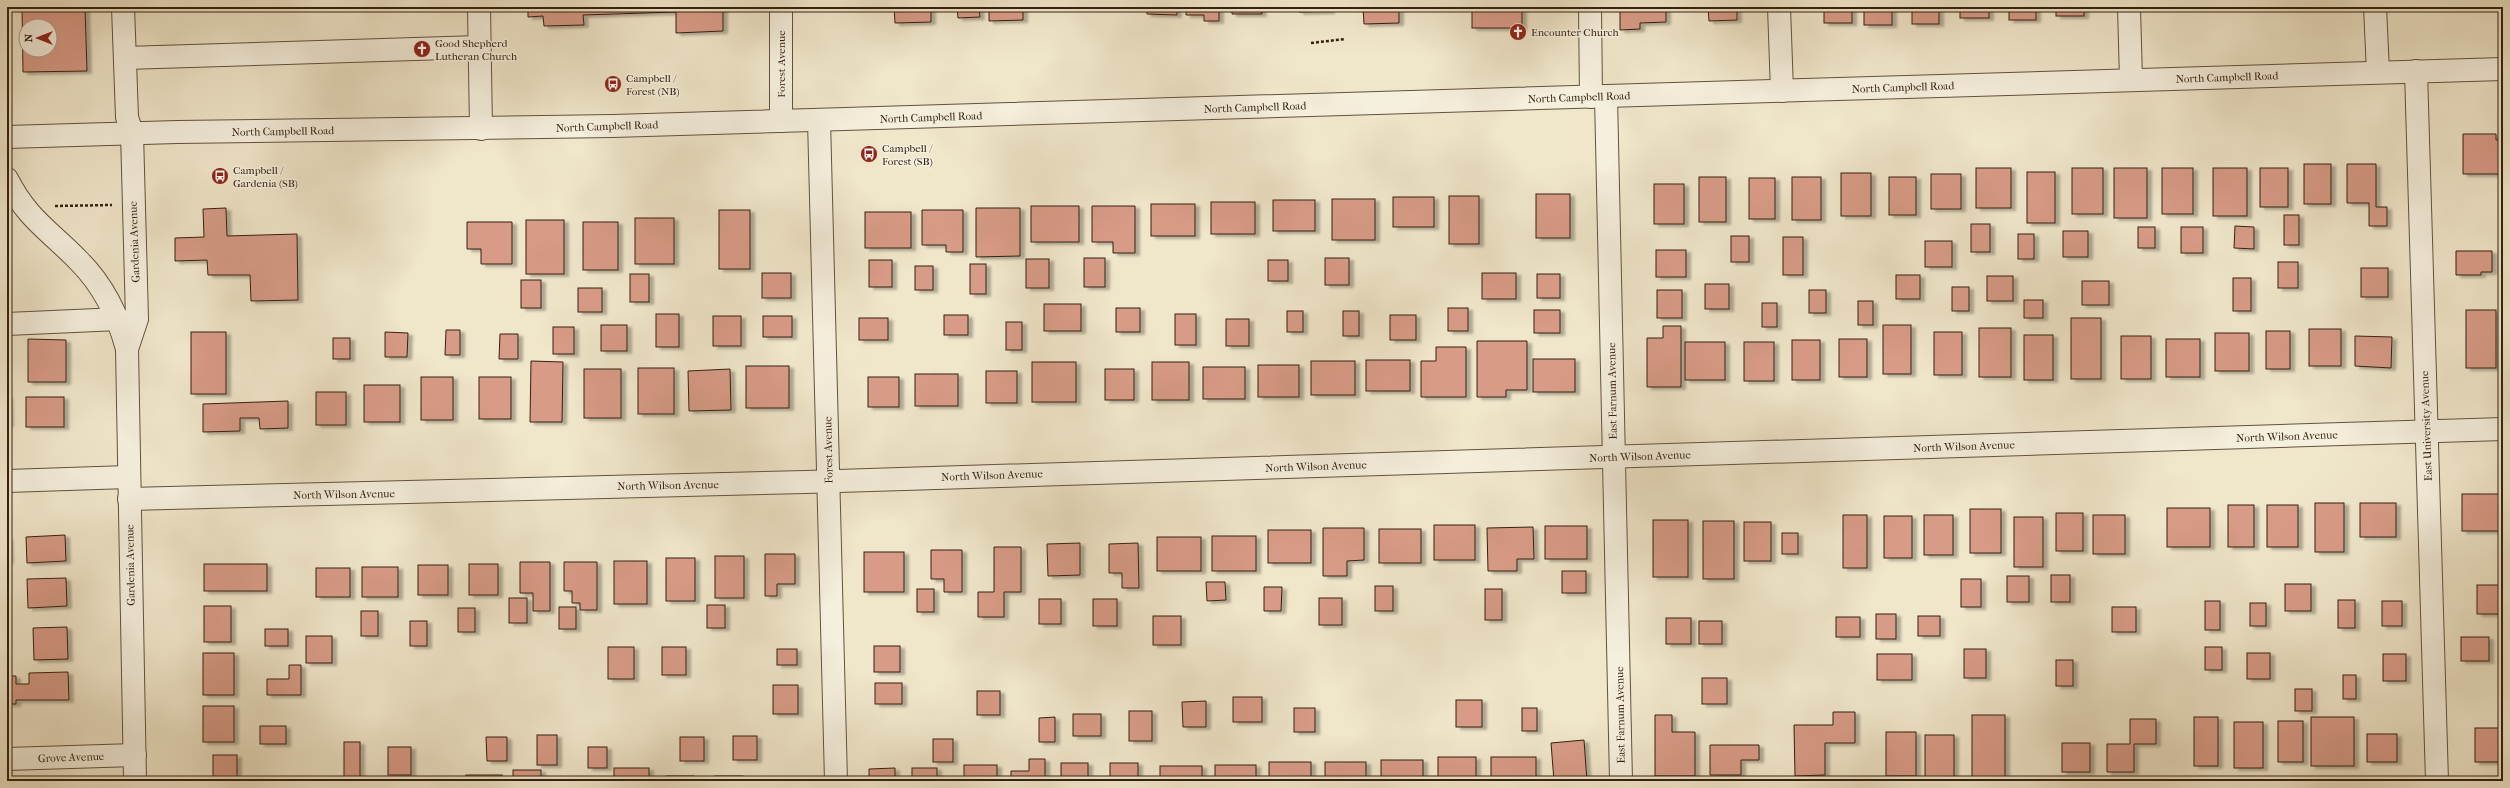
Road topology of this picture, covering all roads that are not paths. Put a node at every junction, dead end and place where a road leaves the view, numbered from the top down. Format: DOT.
graph roads {
  1 [pos="123,7"];
  2 [pos="479,7"];
  3 [pos="781,7"];
  4 [pos="1590,7"];
  5 [pos="1779,7"];
  6 [pos="2129,7"];
  7 [pos="2375,7"];
  8 [pos="479,48"];
  9 [pos="125,58"];
  10 [pos="2503,69"];
  11 [pos="2378,72"];
  12 [pos="2416,72"];
  13 [pos="2132,80"];
  14 [pos="1782,91"];
  15 [pos="1598,97"];
  16 [pos="819,120"];
  17 [pos="781,121"];
  18 [pos="481,129"];
  19 [pos="132,133"];
  20 [pos="7,137"];
  21 [pos="7,179"];
  22 [pos="119,319"];
  23 [pos="7,324"];
  24 [pos="127,349"];
  25 [pos="2503,429"];
  26 [pos="2426,431"];
  27 [pos="1614,457"];
  28 [pos="128,477"];
  29 [pos="7,481"];
  30 [pos="828,481"];
  31 [pos="129,500"];
  32 [pos="135,755"];
  33 [pos="7,758"];
  34 [pos="135,781"];
  35 [pos="836,781"];
  36 [pos="1621,781"];
  37 [pos="2437,781"];
  1 -- 9 [label="street, Gardenia Avenue"];
  2 -- 8 [label="street"];
  3 -- 17 [label="street, Forest Avenue"];
  4 -- 15 [label="street, East Farnum Avenue"];
  5 -- 14 [label="street"];
  6 -- 13 [label="street"];
  7 -- 11 [label="street"];
  8 -- 9 [label="street"];
  8 -- 18 [label="street"];
  9 -- 19 [label="street, Gardenia Avenue"];
  10 -- 12 [label="street, North Campbell Road"];
  11 -- 12 [label="street, North Campbell Road"];
  11 -- 13 [label="street, North Campbell Road"];
  12 -- 26 [label="street, East University Avenue"];
  13 -- 14 [label="street, North Campbell Road"];
  14 -- 15 [label="street, North Campbell Road"];
  15 -- 16 [label="street, North Campbell Road"];
  15 -- 27 [label="street, East Farnum Avenue"];
  16 -- 17 [label="street, North Campbell Road"];
  16 -- 30 [label="street, Forest Avenue"];
  17 -- 18 [label="street, North Campbell Road"];
  18 -- 19 [label="street, North Campbell Road"];
  19 -- 20 [label="street, North Campbell Road"];
  19 -- 24 [label="street, Gardenia Avenue"];
  21 -- 22 [label="street, Gardenia Avenue"];
  22 -- 23 [label="street"];
  22 -- 24 [label="street, Gardenia Avenue"];
  24 -- 28 [label="street, Gardenia Avenue"];
  25 -- 26 [label="street, North Wilson Avenue"];
  26 -- 27 [label="street, North Wilson Avenue"];
  26 -- 37 [label="street, East University Avenue"];
  27 -- 30 [label="street, North Wilson Avenue"];
  27 -- 36 [label="street, East Farnum Avenue"];
  28 -- 29 [label="street"];
  28 -- 31 [label="street, Gardenia Avenue"];
  30 -- 31 [label="street, North Wilson Avenue"];
  30 -- 35 [label="street, Forest Avenue"];
  31 -- 32 [label="street, Gardenia Avenue"];
  32 -- 33 [label="street, Grove Avenue"];
  32 -- 34 [label="street, Gardenia Avenue"];
}
